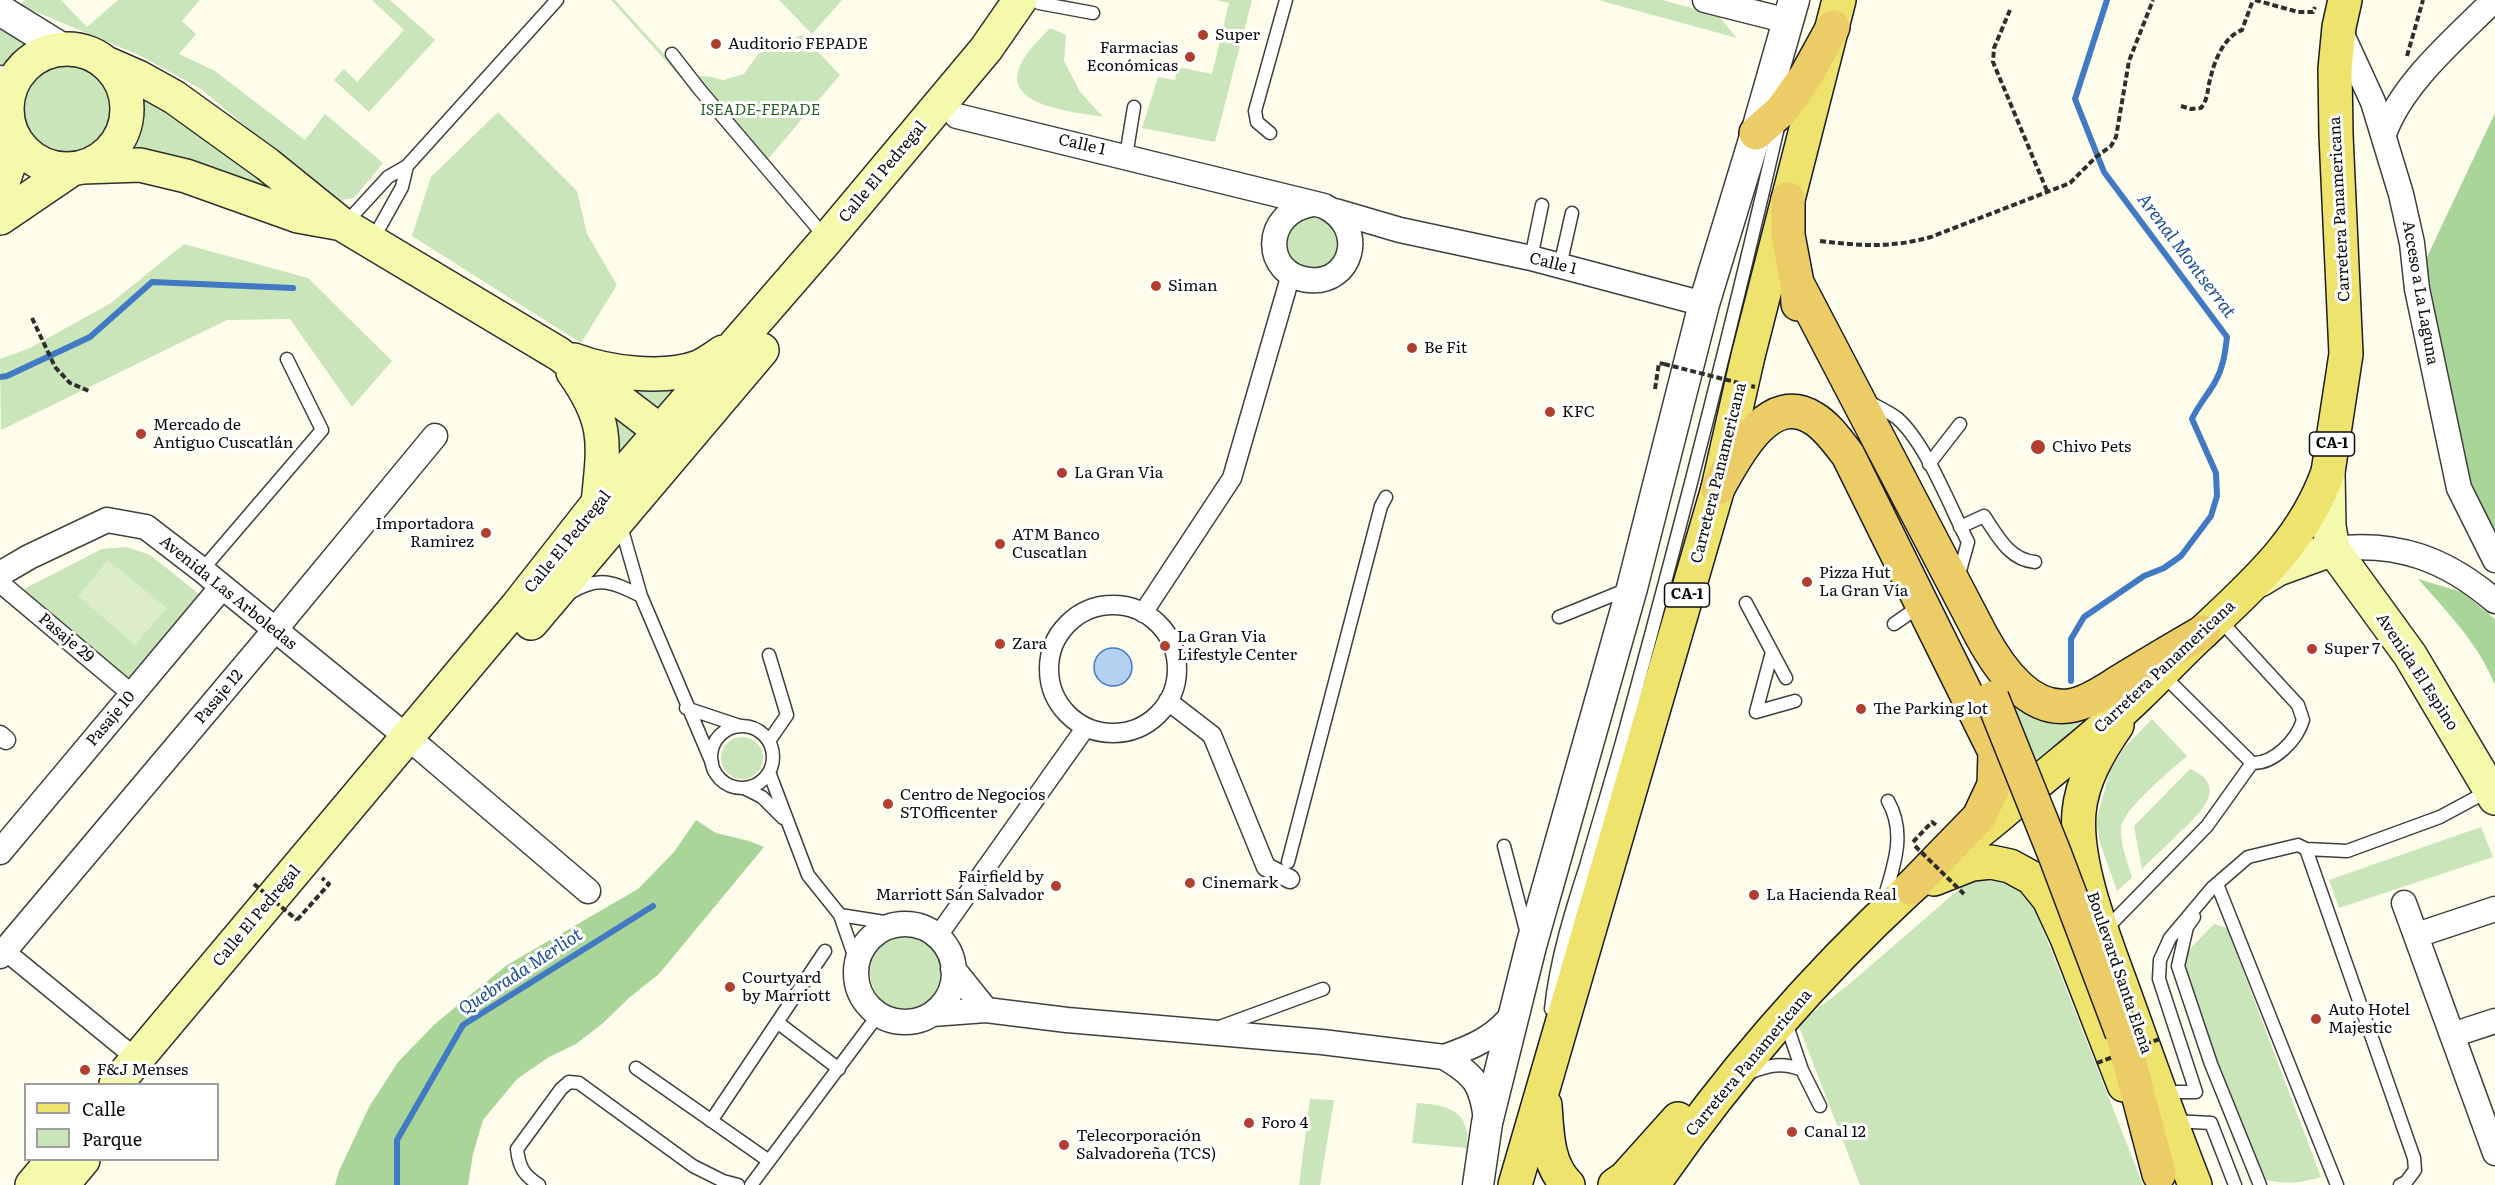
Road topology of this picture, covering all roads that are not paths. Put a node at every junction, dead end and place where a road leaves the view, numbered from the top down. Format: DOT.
graph roads {
  1 [pos="557,0"];
  2 [pos="1286,0"];
  3 [pos="1705,0"];
  4 [pos="2494,0"];
  5 [pos="1033,1"];
  6 [pos="0,10"];
  7 [pos="1791,10"];
  8 [pos="1093,13"];
  9 [pos="1836,13"];
  10 [pos="2342,14"];
  11 [pos="63,49"];
  12 [pos="672,54"];
  13 [pos="106,63"];
  14 [pos="6,98"];
  15 [pos="1134,107"];
  16 [pos="1782,110"];
  17 [pos="957,116"];
  18 [pos="1270,133"];
  19 [pos="1756,133"];
  20 [pos="2384,134"];
  21 [pos="1126,156"];
  22 [pos="407,166"];
  23 [pos="78,168"];
  24 [pos="1242,186"];
  25 [pos="0,190"];
  26 [pos="1788,199"];
  27 [pos="1312,204"];
  28 [pos="1542,205"];
  29 [pos="1335,211"];
  30 [pos="1572,213"];
  31 [pos="0,218"];
  32 [pos="352,230"];
  33 [pos="1400,230"];
  34 [pos="1276,231"];
  35 [pos="827,239"];
  36 [pos="1349,255"];
  37 [pos="1531,258"];
  38 [pos="1560,266"];
  39 [pos="1291,274"];
  40 [pos="1797,283"];
  41 [pos="1704,304"];
  42 [pos="740,342"];
  43 [pos="559,354"];
  44 [pos="287,359"];
  45 [pos="1857,396"];
  46 [pos="1960,424"];
  47 [pos="435,436"];
  48 [pos="671,439"];
  49 [pos="1929,464"];
  50 [pos="2328,472"];
  51 [pos="1718,488"];
  52 [pos="1386,498"];
  53 [pos="608,511"];
  54 [pos="1960,527"];
  55 [pos="2333,549"];
  56 [pos="2495,560"];
  57 [pos="2035,562"];
  58 [pos="202,570"];
  59 [pos="0,574"];
  60 [pos="2260,580"];
  61 [pos="0,583"];
  62 [pos="222,586"];
  63 [pos="1956,586"];
  64 [pos="1632,588"];
  65 [pos="641,596"];
  66 [pos="2495,601"];
  67 [pos="1746,603"];
  68 [pos="1922,604"];
  69 [pos="541,611"];
  70 [pos="1143,613"];
  71 [pos="1559,617"];
  72 [pos="1894,624"];
  73 [pos="2211,625"];
  74 [pos="274,631"];
  75 [pos="1772,652"];
  76 [pos="769,654"];
  77 [pos="2162,673"];
  78 [pos="1786,678"];
  79 [pos="132,694"];
  80 [pos="2137,697"];
  81 [pos="1168,701"];
  82 [pos="1796,701"];
  83 [pos="686,708"];
  84 [pos="741,726"];
  85 [pos="1086,727"];
  86 [pos="769,741"];
  87 [pos="415,745"];
  88 [pos="712,763"];
  89 [pos="2252,763"];
  90 [pos="769,772"];
  91 [pos="744,788"];
  92 [pos="2493,794"];
  93 [pos="1888,801"];
  94 [pos="785,820"];
  95 [pos="1504,846"];
  96 [pos="2306,849"];
  97 [pos="0,852"];
  98 [pos="1289,871"];
  99 [pos="2215,886"];
  100 [pos="1910,888"];
  101 [pos="588,891"];
  102 [pos="2404,903"];
  103 [pos="2495,909"];
  104 [pos="840,915"];
  105 [pos="1878,920"];
  106 [pos="903,925"];
  107 [pos="2103,933"];
  108 [pos="2417,935"];
  109 [pos="937,937"];
  110 [pos="1531,946"];
  111 [pos="825,951"];
  112 [pos="2,954"];
  113 [pos="857,964"];
  114 [pos="953,969"];
  115 [pos="1323,989"];
  116 [pos="986,1010"];
  117 [pos="1515,1010"];
  118 [pos="932,1014"];
  119 [pos="878,1015"];
  120 [pos="1784,1016"];
  121 [pos="2495,1021"];
  122 [pos="777,1022"];
  123 [pos="1206,1032"];
  124 [pos="2452,1035"];
  125 [pos="1762,1042"];
  126 [pos="1444,1058"];
  127 [pos="636,1068"];
  128 [pos="839,1069"];
  129 [pos="1802,1070"];
  130 [pos="142,1072"];
  131 [pos="1548,1072"];
  132 [pos="118,1083"];
  133 [pos="1728,1083"];
  134 [pos="1820,1106"];
  135 [pos="2165,1107"];
  136 [pos="711,1121"];
  137 [pos="1487,1123"];
  138 [pos="2493,1142"];
  139 [pos="52,1161"];
  140 [pos="82,1161"];
  141 [pos="769,1161"];
  142 [pos="2161,1179"];
  143 [pos="32,1185"];
  144 [pos="62,1185"];
  145 [pos="539,1185"];
  146 [pos="738,1185"];
  147 [pos="752,1185"];
  148 [pos="1478,1185"];
  149 [pos="1515,1185"];
  150 [pos="1568,1185"];
  151 [pos="1615,1185"];
  152 [pos="1653,1185"];
  153 [pos="2195,1185"];
  154 [pos="2235,1185"];
  155 [pos="2260,1185"];
  156 [pos="2337,1185"];
  157 [pos="2400,1185"];
  1 -- 22 [label="lane"];
  2 -- 18 [label="lane"];
  3 -- 7 [label="street"];
  4 -- 20 [label="street"];
  5 -- 8 [label="lane"];
  5 -- 17 [label="main road, Calle El Pedregal"];
  5 -- 35 [label="main road, Calle El Pedregal"];
  6 -- 11 [label="street"];
  7 -- 19 [label="street"];
  9 -- 16 [label="highway"];
  9 -- 26 [label="main road, Carretera Panamericana / CA-1"];
  10 -- 20 [label="street, Acceso a La Laguna"];
  10 -- 50 [label="main road, Carretera Panamericana / CA-1"];
  11 -- 13 [label="main road"];
  11 -- 14 [label="main road"];
  12 -- 35 [label="lane"];
  13 -- 23 [label="main road"];
  13 -- 32 [label="main road"];
  14 -- 23 [label="main road"];
  14 -- 25 [label="main road"];
  15 -- 21 [label="lane"];
  16 -- 19 [label="highway"];
  16 -- 131 [label="lane"];
  17 -- 21 [label="street, Calle 1"];
  17 -- 48 [label="main road, Calle El Pedregal"];
  19 -- 41 [label="street"];
  20 -- 56 [label="street, Acceso a La Laguna"];
  21 -- 24 [label="street, Calle 1"];
  22 -- 32 [label="lane"];
  22 -- 32 [label="lane"];
  23 -- 31 [label="main road"];
  23 -- 32 [label="main road"];
  24 -- 27 [label="street, Calle 1"];
  24 -- 34 [label="street, Calle 1"];
  26 -- 40 [label="highway"];
  26 -- 51 [label="main road, Carretera Panamericana / CA-1"];
  27 -- 29 [label="street, Calle 1"];
  27 -- 34 [label="street"];
  28 -- 37 [label="lane"];
  29 -- 33 [label="street, Calle 1"];
  29 -- 36 [label="street"];
  30 -- 38 [label="lane"];
  32 -- 43 [label="main road"];
  33 -- 36 [label="street"];
  33 -- 37 [label="street, Calle 1"];
  34 -- 39 [label="street, Calle 1"];
  35 -- 42 [label="main road, Calle El Pedregal"];
  36 -- 39 [label="street"];
  37 -- 38 [label="street, Calle 1"];
  38 -- 41 [label="street, Calle 1"];
  39 -- 70 [label="street"];
  40 -- 45 [label="highway"];
  40 -- 142 [label="highway, bridge"];
  41 -- 64 [label="street"];
  42 -- 43 [label="main road"];
  42 -- 48 [label="main road, Calle El Pedregal"];
  43 -- 48 [label="main road"];
  43 -- 53 [label="main road"];
  44 -- 58 [label="lane"];
  45 -- 49 [label="lane"];
  45 -- 63 [label="highway"];
  46 -- 49 [label="lane"];
  47 -- 74 [label="street, Pasaje 12"];
  48 -- 53 [label="main road, Calle El Pedregal"];
  49 -- 54 [label="lane"];
  50 -- 55 [label="main road, Avenida El Espino"];
  50 -- 60 [label="main road, Carretera Panamericana / CA-1"];
  51 -- 68 [label="highway"];
  51 -- 131 [label="main road, Carretera Panamericana / CA-1"];
  52 -- 98 [label="lane"];
  53 -- 65 [label="lane"];
  53 -- 69 [label="main road, Calle El Pedregal"];
  53 -- 87 [label="main road, Calle El Pedregal"];
  54 -- 57 [label="lane"];
  54 -- 63 [label="lane"];
  55 -- 60 [label="main road"];
  55 -- 66 [label="street"];
  55 -- 92 [label="main road, Avenida El Espino"];
  58 -- 59 [label="street, Avenida Las Arboledas"];
  58 -- 62 [label="street, Avenida Las Arboledas"];
  60 -- 73 [label="main road, Carretera Panamericana / CA-1"];
  61 -- 79 [label="street, Pasaje 29"];
  62 -- 74 [label="street, Avenida Las Arboledas"];
  62 -- 79 [label="street, Pasaje 10"];
  63 -- 73 [label="highway"];
  64 -- 71 [label="lane"];
  64 -- 110 [label="street"];
  65 -- 69 [label="lane"];
  65 -- 83 [label="lane"];
  67 -- 75 [label="lane"];
  68 -- 72 [label="lane"];
  68 -- 100 [label="highway"];
  69 -- 87 [label="main road, Calle El Pedregal"];
  70 -- 81 [label="street"];
  70 -- 85 [label="street"];
  73 -- 77 [label="main road, Carretera Panamericana / CA-1"];
  73 -- 89 [label="lane"];
  74 -- 87 [label="street, Avenida Las Arboledas"];
  74 -- 112 [label="street, Pasaje 12"];
  75 -- 78 [label="lane"];
  75 -- 82 [label="lane"];
  76 -- 86 [label="lane"];
  77 -- 80 [label="main road, Carretera Panamericana / CA-1"];
  77 -- 89 [label="lane"];
  79 -- 97 [label="street, Pasaje 10"];
  80 -- 100 [label="main road, Carretera Panamericana / CA-1"];
  80 -- 107 [label="main road, Boulevard Santa Elena"];
  81 -- 85 [label="street"];
  81 -- 98 [label="street"];
  83 -- 84 [label="lane"];
  83 -- 88 [label="lane"];
  84 -- 86 [label="lane"];
  84 -- 88 [label="lane"];
  85 -- 109 [label="street"];
  86 -- 90 [label="lane"];
  87 -- 101 [label="street, Avenida Las Arboledas"];
  87 -- 130 [label="main road, Calle El Pedregal"];
  88 -- 91 [label="lane"];
  89 -- 107 [label="lane"];
  90 -- 91 [label="lane"];
  90 -- 94 [label="lane"];
  91 -- 94 [label="lane"];
  92 -- 96 [label="lane"];
  93 -- 105 [label="lane"];
  94 -- 104 [label="lane"];
  95 -- 110 [label="lane"];
  96 -- 99 [label="lane"];
  96 -- 157 [label="lane"];
  99 -- 135 [label="lane"];
  99 -- 155 [label="lane"];
  99 -- 156 [label="lane"];
  100 -- 105 [label="main road, Carretera Panamericana / CA-1"];
  100 -- 142 [label="main road, Boulevard Santa Elena"];
  102 -- 108 [label="street"];
  103 -- 108 [label="street"];
  104 -- 106 [label="lane"];
  104 -- 113 [label="lane"];
  105 -- 120 [label="main road, Carretera Panamericana / CA-1"];
  106 -- 109 [label="street"];
  106 -- 113 [label="street"];
  107 -- 135 [label="main road, Boulevard Santa Elena"];
  108 -- 124 [label="street"];
  109 -- 114 [label="street"];
  110 -- 117 [label="street"];
  111 -- 122 [label="lane"];
  112 -- 130 [label="street"];
  113 -- 119 [label="street"];
  114 -- 116 [label="street"];
  114 -- 118 [label="street"];
  115 -- 123 [label="lane"];
  116 -- 118 [label="street"];
  116 -- 123 [label="street"];
  117 -- 126 [label="street"];
  117 -- 137 [label="street"];
  118 -- 119 [label="street"];
  119 -- 128 [label="lane"];
  120 -- 125 [label="main road, Carretera Panamericana / CA-1"];
  120 -- 129 [label="lane"];
  121 -- 124 [label="street"];
  122 -- 128 [label="lane"];
  122 -- 136 [label="lane"];
  123 -- 126 [label="street"];
  124 -- 138 [label="street"];
  125 -- 133 [label="main road, Carretera Panamericana / CA-1"];
  125 -- 151 [label="main road"];
  126 -- 137 [label="street"];
  127 -- 136 [label="lane"];
  128 -- 141 [label="lane"];
  129 -- 133 [label="lane"];
  129 -- 134 [label="lane"];
  130 -- 132 [label="main road, Calle El Pedregal"];
  131 -- 149 [label="main road, Carretera Panamericana / CA-1"];
  131 -- 150 [label="main road"];
  133 -- 152 [label="main road, Carretera Panamericana / CA-1"];
  135 -- 153 [label="main road, Boulevard Santa Elena"];
  135 -- 154 [label="lane"];
  136 -- 141 [label="lane"];
  137 -- 148 [label="street"];
  139 -- 143 [label="main road"];
  140 -- 144 [label="main road"];
  141 -- 147 [label="lane"];
  145 -- 146 [label="lane"];
}
